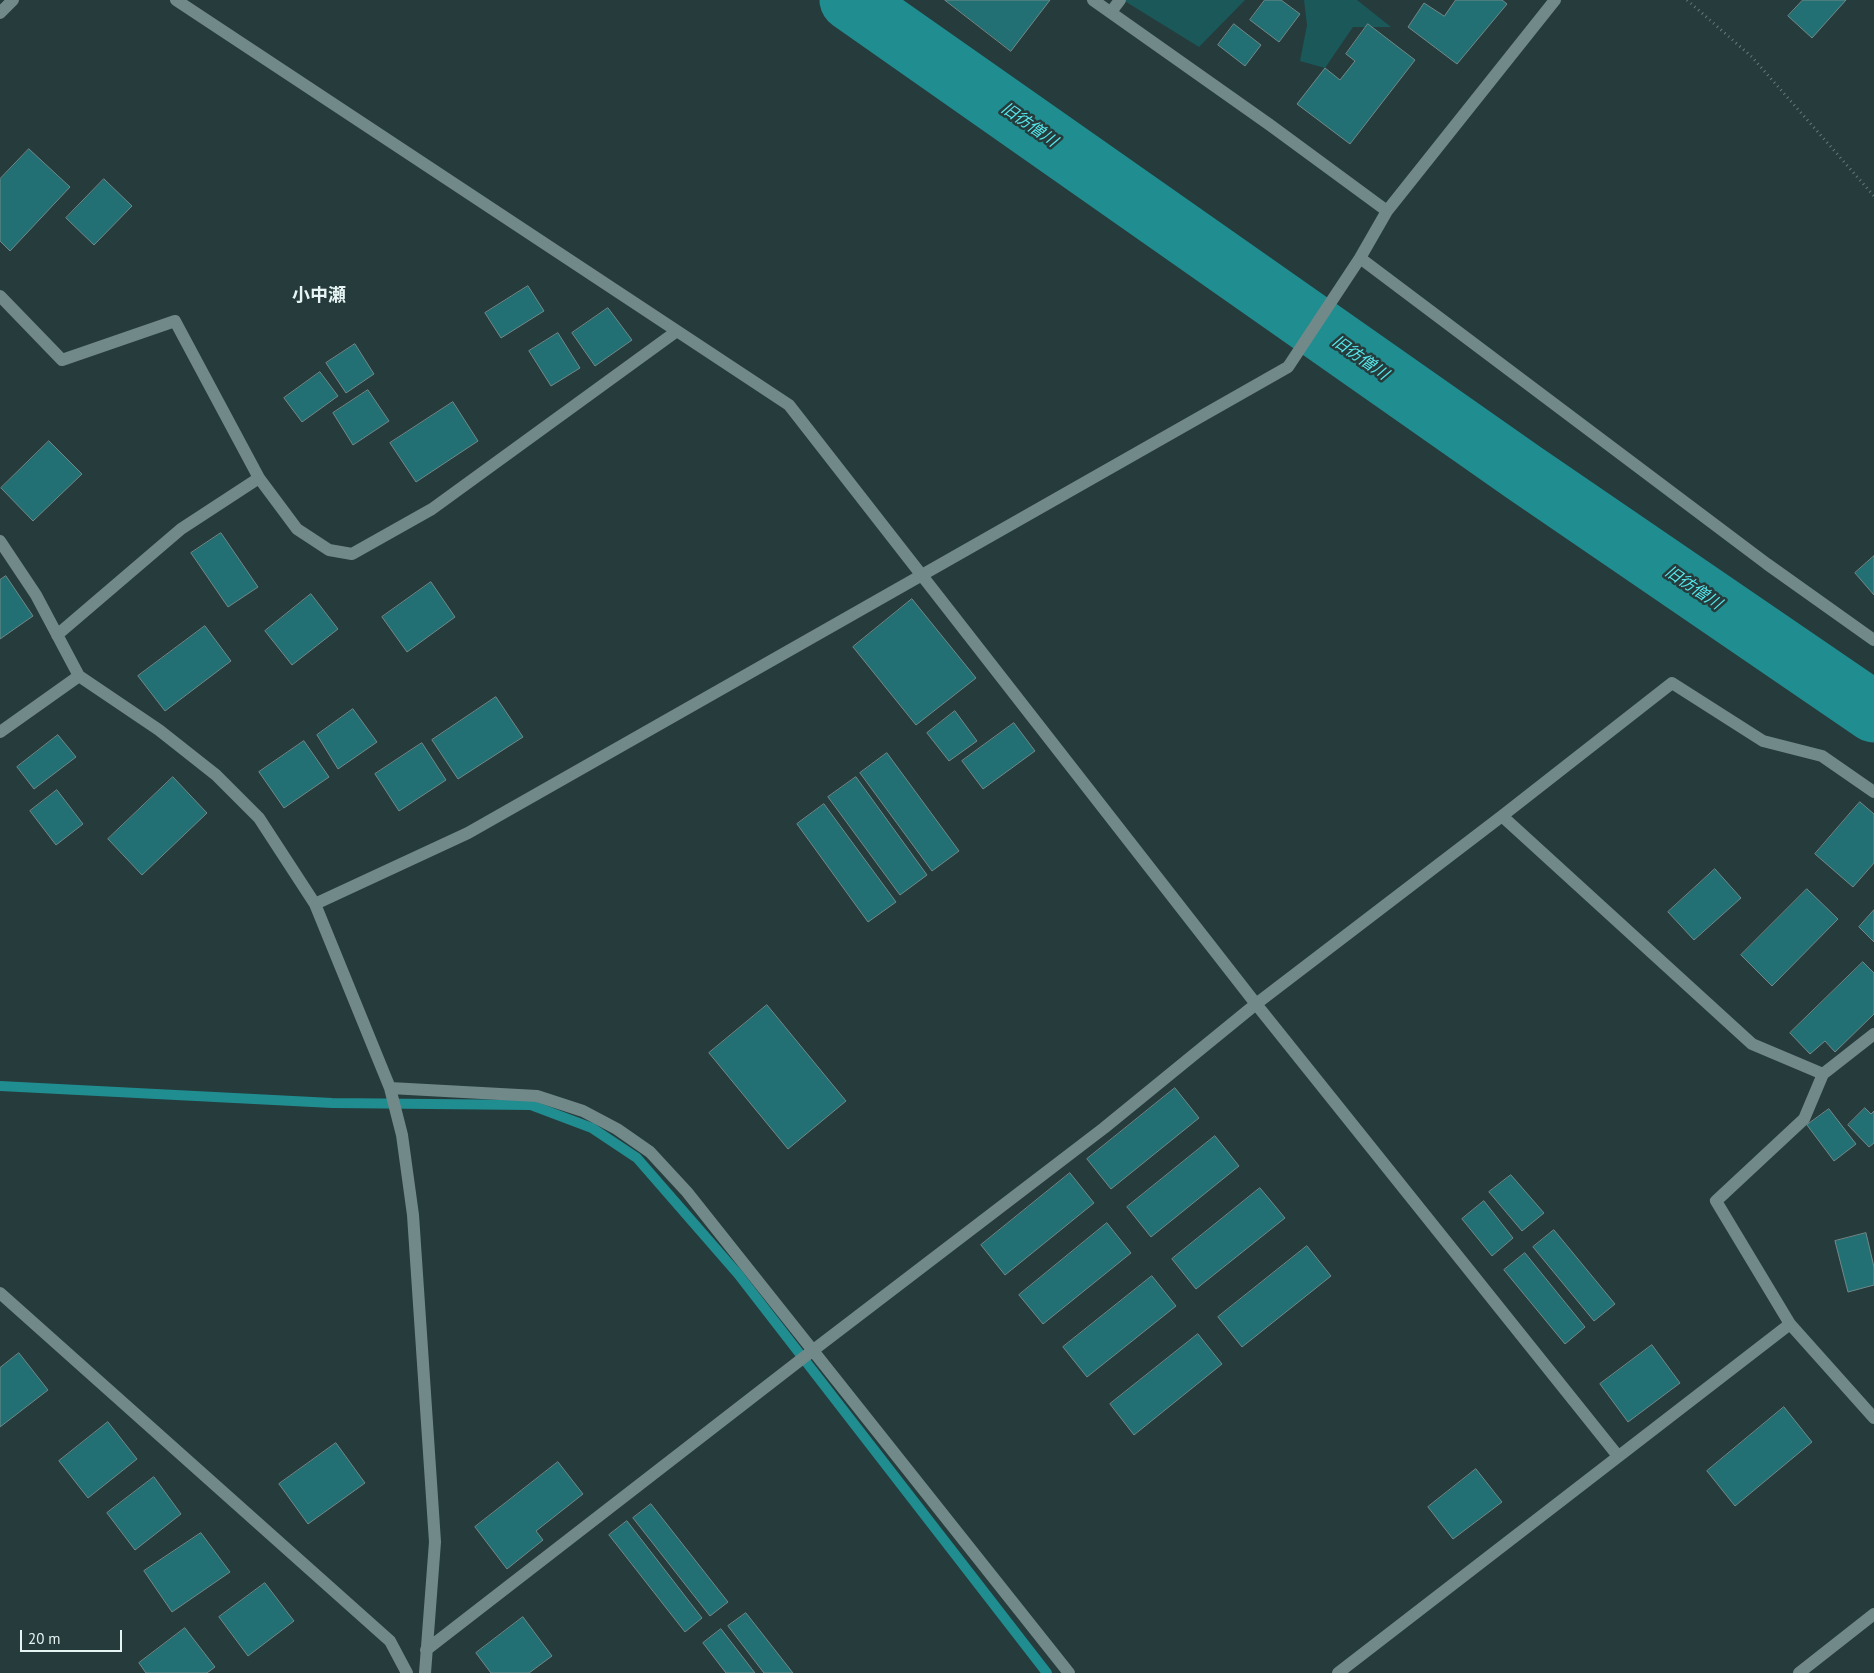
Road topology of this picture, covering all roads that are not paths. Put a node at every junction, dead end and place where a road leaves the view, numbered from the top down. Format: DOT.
graph roads {
  1 [pos="13,0"];
  2 [pos="176,0"];
  3 [pos="1093,0"];
  4 [pos="1120,0"];
  5 [pos="1555,0"];
  6 [pos="1111,12"];
  7 [pos="0,13"];
  8 [pos="1387,211"];
  9 [pos="1360,258"];
  10 [pos="0,296"];
  11 [pos="677,331"];
  12 [pos="259,478"];
  13 [pos="0,541"];
  14 [pos="922,574"];
  15 [pos="57,634"];
  16 [pos="1874,640"];
  17 [pos="79,676"];
  18 [pos="0,732"];
  19 [pos="1874,792"];
  20 [pos="1502,816"];
  21 [pos="315,904"];
  22 [pos="1256,1004"];
  23 [pos="1874,1034"];
  24 [pos="1823,1074"];
  25 [pos="390,1088"];
  26 [pos="0,1294"];
  27 [pos="1790,1324"];
  28 [pos="813,1350"];
  29 [pos="1874,1418"];
  30 [pos="1618,1456"];
  31 [pos="1874,1614"];
  32 [pos="426,1650"];
  33 [pos="407,1673"];
  34 [pos="425,1673"];
  35 [pos="1069,1673"];
  36 [pos="1338,1673"];
  37 [pos="1799,1673"];
  1 -- 7 [label="street"];
  2 -- 11 [label="street"];
  3 -- 6 [label="street"];
  4 -- 6 [label="street"];
  5 -- 8 [label="street"];
  6 -- 8 [label="street"];
  8 -- 9 [label="street"];
  9 -- 14 [label="street"];
  9 -- 16 [label="street"];
  10 -- 12 [label="street"];
  11 -- 12 [label="street"];
  11 -- 14 [label="street"];
  12 -- 15 [label="street"];
  13 -- 15 [label="street"];
  14 -- 21 [label="street"];
  14 -- 22 [label="street"];
  15 -- 17 [label="street"];
  17 -- 18 [label="street"];
  17 -- 21 [label="street"];
  19 -- 20 [label="street"];
  20 -- 22 [label="street"];
  20 -- 24 [label="street"];
  21 -- 25 [label="street"];
  22 -- 28 [label="street"];
  22 -- 30 [label="street"];
  23 -- 24 [label="street"];
  24 -- 27 [label="street"];
  25 -- 28 [label="street"];
  25 -- 32 [label="street"];
  26 -- 33 [label="street"];
  27 -- 29 [label="street"];
  27 -- 30 [label="street"];
  28 -- 32 [label="street"];
  28 -- 35 [label="street"];
  30 -- 36 [label="street"];
  31 -- 37 [label="street"];
  32 -- 34 [label="street"];
}
